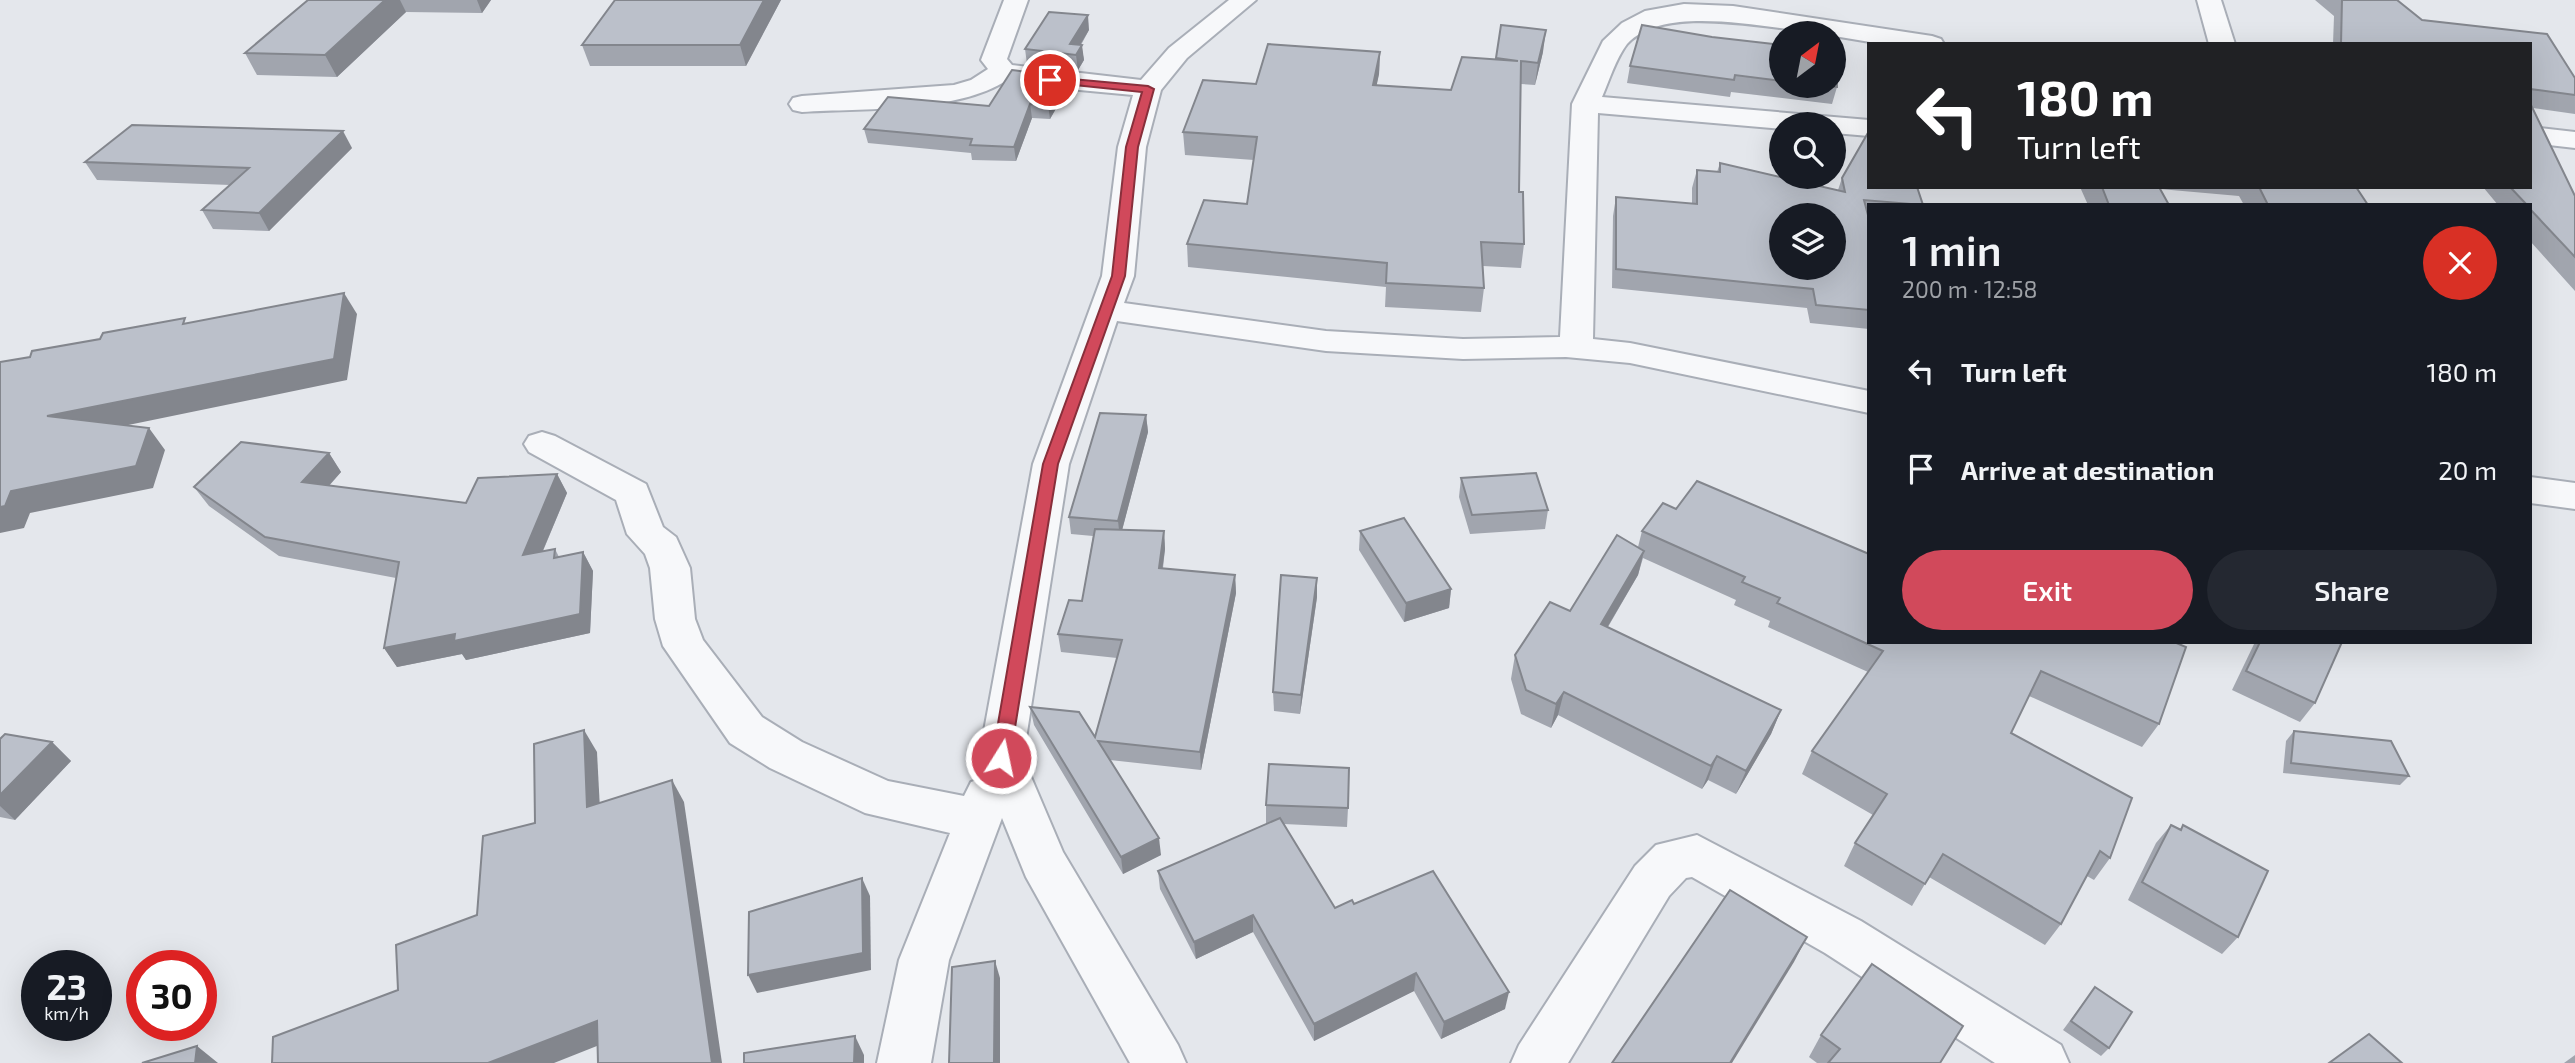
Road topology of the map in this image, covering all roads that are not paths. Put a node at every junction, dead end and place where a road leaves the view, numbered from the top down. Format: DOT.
graph roads {
  1 [pos="1016,0"];
  2 [pos="1244,0"];
  3 [pos="2209,0"];
  4 [pos="1919,42"];
  5 [pos="2221,42"];
  6 [pos="1003,71"];
  7 [pos="1148,89"];
  8 [pos="802,104"];
  9 [pos="1585,104"];
  10 [pos="1769,120"];
  11 [pos="1846,126"];
  12 [pos="1867,128"];
  13 [pos="2532,135"];
  14 [pos="2575,140"];
  15 [pos="1105,310"];
  16 [pos="1576,348"];
  17 [pos="1867,402"];
  18 [pos="542,444"];
  19 [pos="2532,490"];
  20 [pos="2575,496"];
  21 [pos="1001,758"];
  22 [pos="978,819"];
  23 [pos="904,1063"];
  24 [pos="1159,1063"];
  25 [pos="1538,1063"];
  26 [pos="2042,1063"];
  1 -- 6 [label="street"];
  2 -- 7 [label="street"];
  3 -- 5 [label="street"];
  4 -- 9 [label="street"];
  6 -- 7 [label="street"];
  6 -- 8 [label="street"];
  7 -- 15 [label="street"];
  9 -- 10 [label="street"];
  9 -- 16 [label="street"];
  11 -- 12 [label="street"];
  13 -- 14 [label="street"];
  15 -- 16 [label="street"];
  15 -- 21 [label="street"];
  16 -- 17 [label="street"];
  18 -- 22 [label="street"];
  19 -- 20 [label="street"];
  21 -- 22 [label="street"];
  21 -- 24 [label="street"];
  22 -- 23 [label="street"];
  25 -- 26 [label="street"];
}
